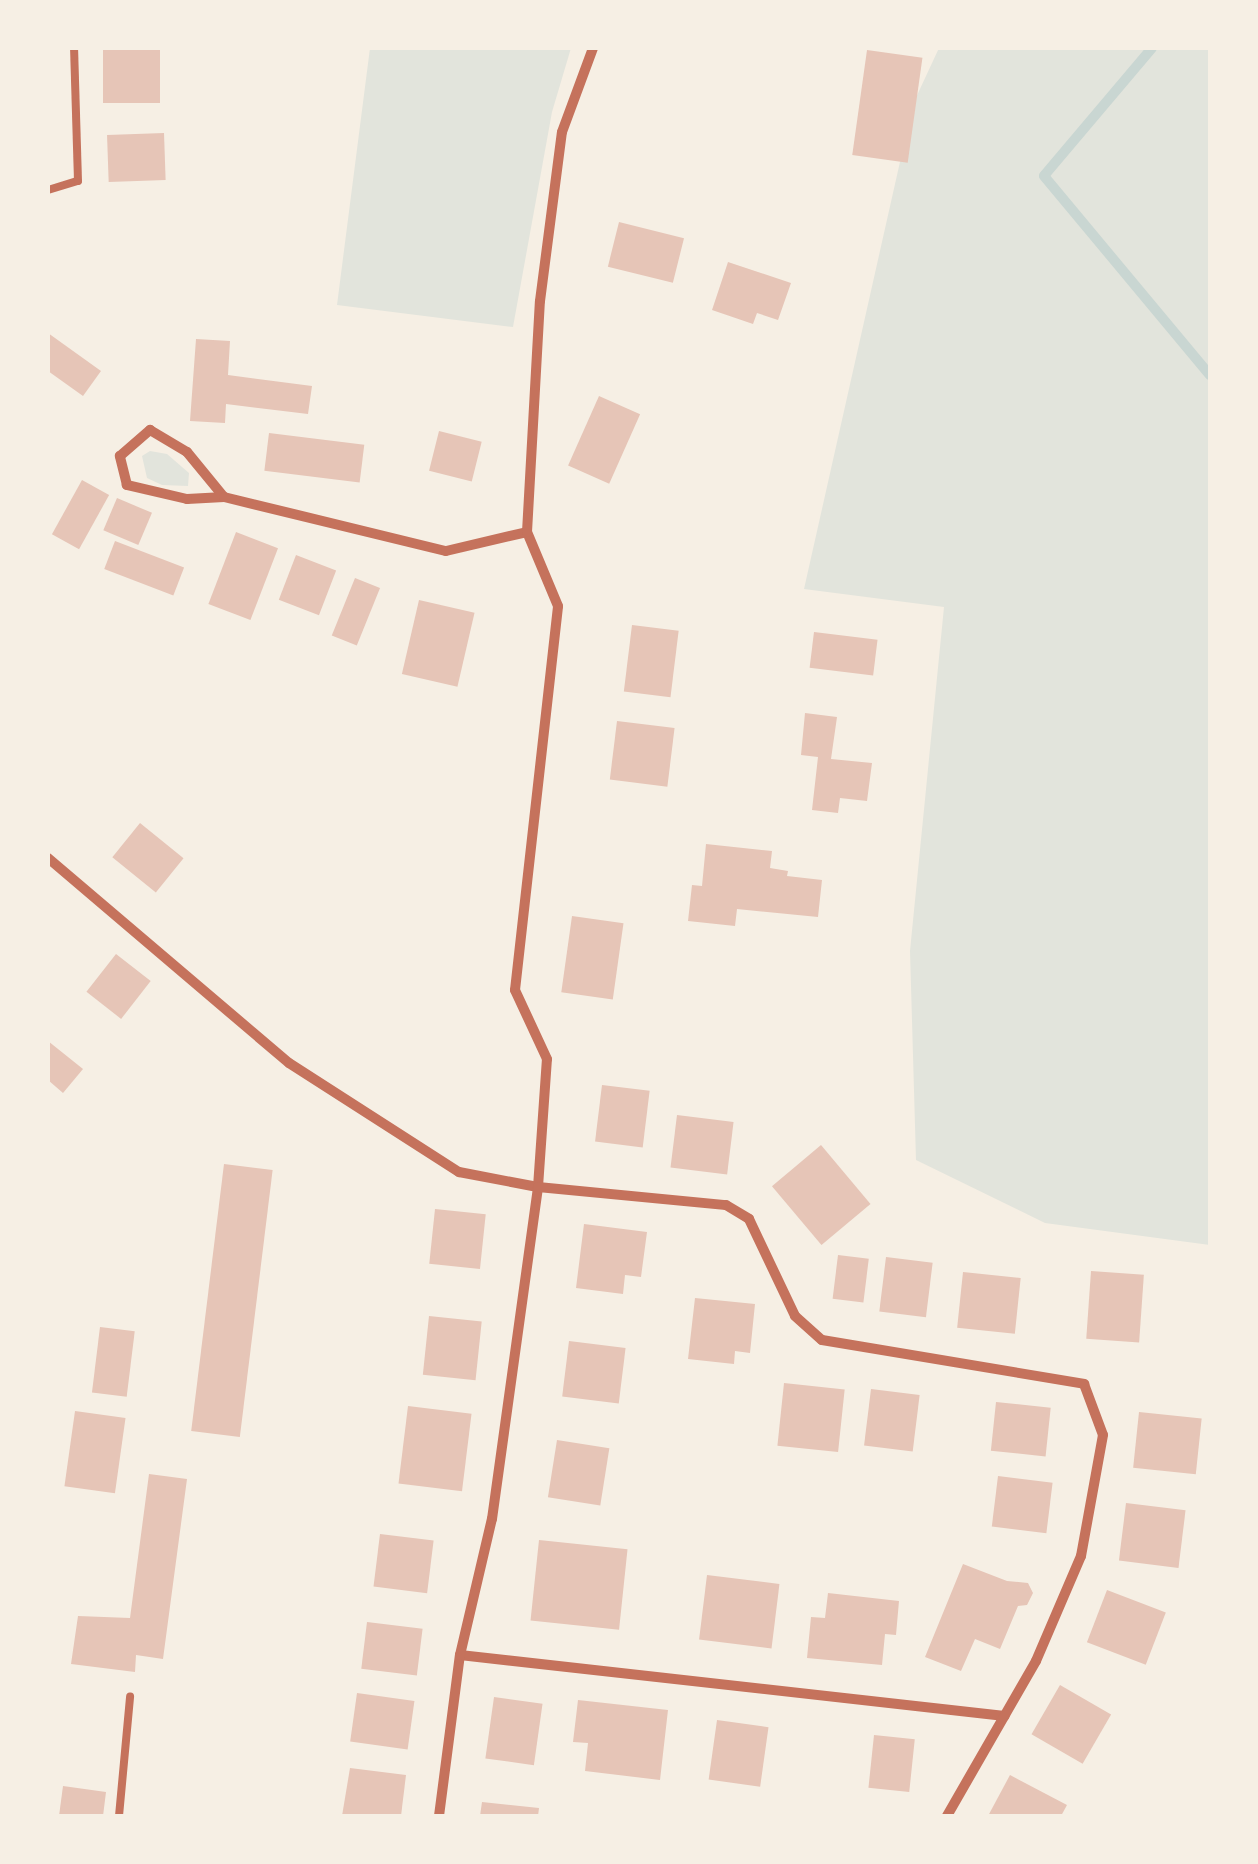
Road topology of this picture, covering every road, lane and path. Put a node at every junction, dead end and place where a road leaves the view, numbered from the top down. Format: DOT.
graph roads {
  1 [pos="74,48"];
  2 [pos="594,48"];
  3 [pos="48,190"];
  4 [pos="224,497"];
  5 [pos="527,532"];
  6 [pos="48,858"];
  7 [pos="538,1187"];
  8 [pos="460,1655"];
  9 [pos="130,1697"];
  10 [pos="1005,1716"];
  11 [pos="118,1816"];
  12 [pos="439,1816"];
  13 [pos="947,1816"];
  1 -- 3 [label="lane"];
  2 -- 5 [label="street"];
  4 -- 4 [label="street"];
  4 -- 5 [label="street"];
  5 -- 7 [label="street"];
  6 -- 7 [label="street"];
  7 -- 8 [label="street"];
  7 -- 10 [label="street"];
  8 -- 10 [label="street"];
  8 -- 12 [label="street"];
  9 -- 11 [label="lane"];
  10 -- 13 [label="street"];
}
